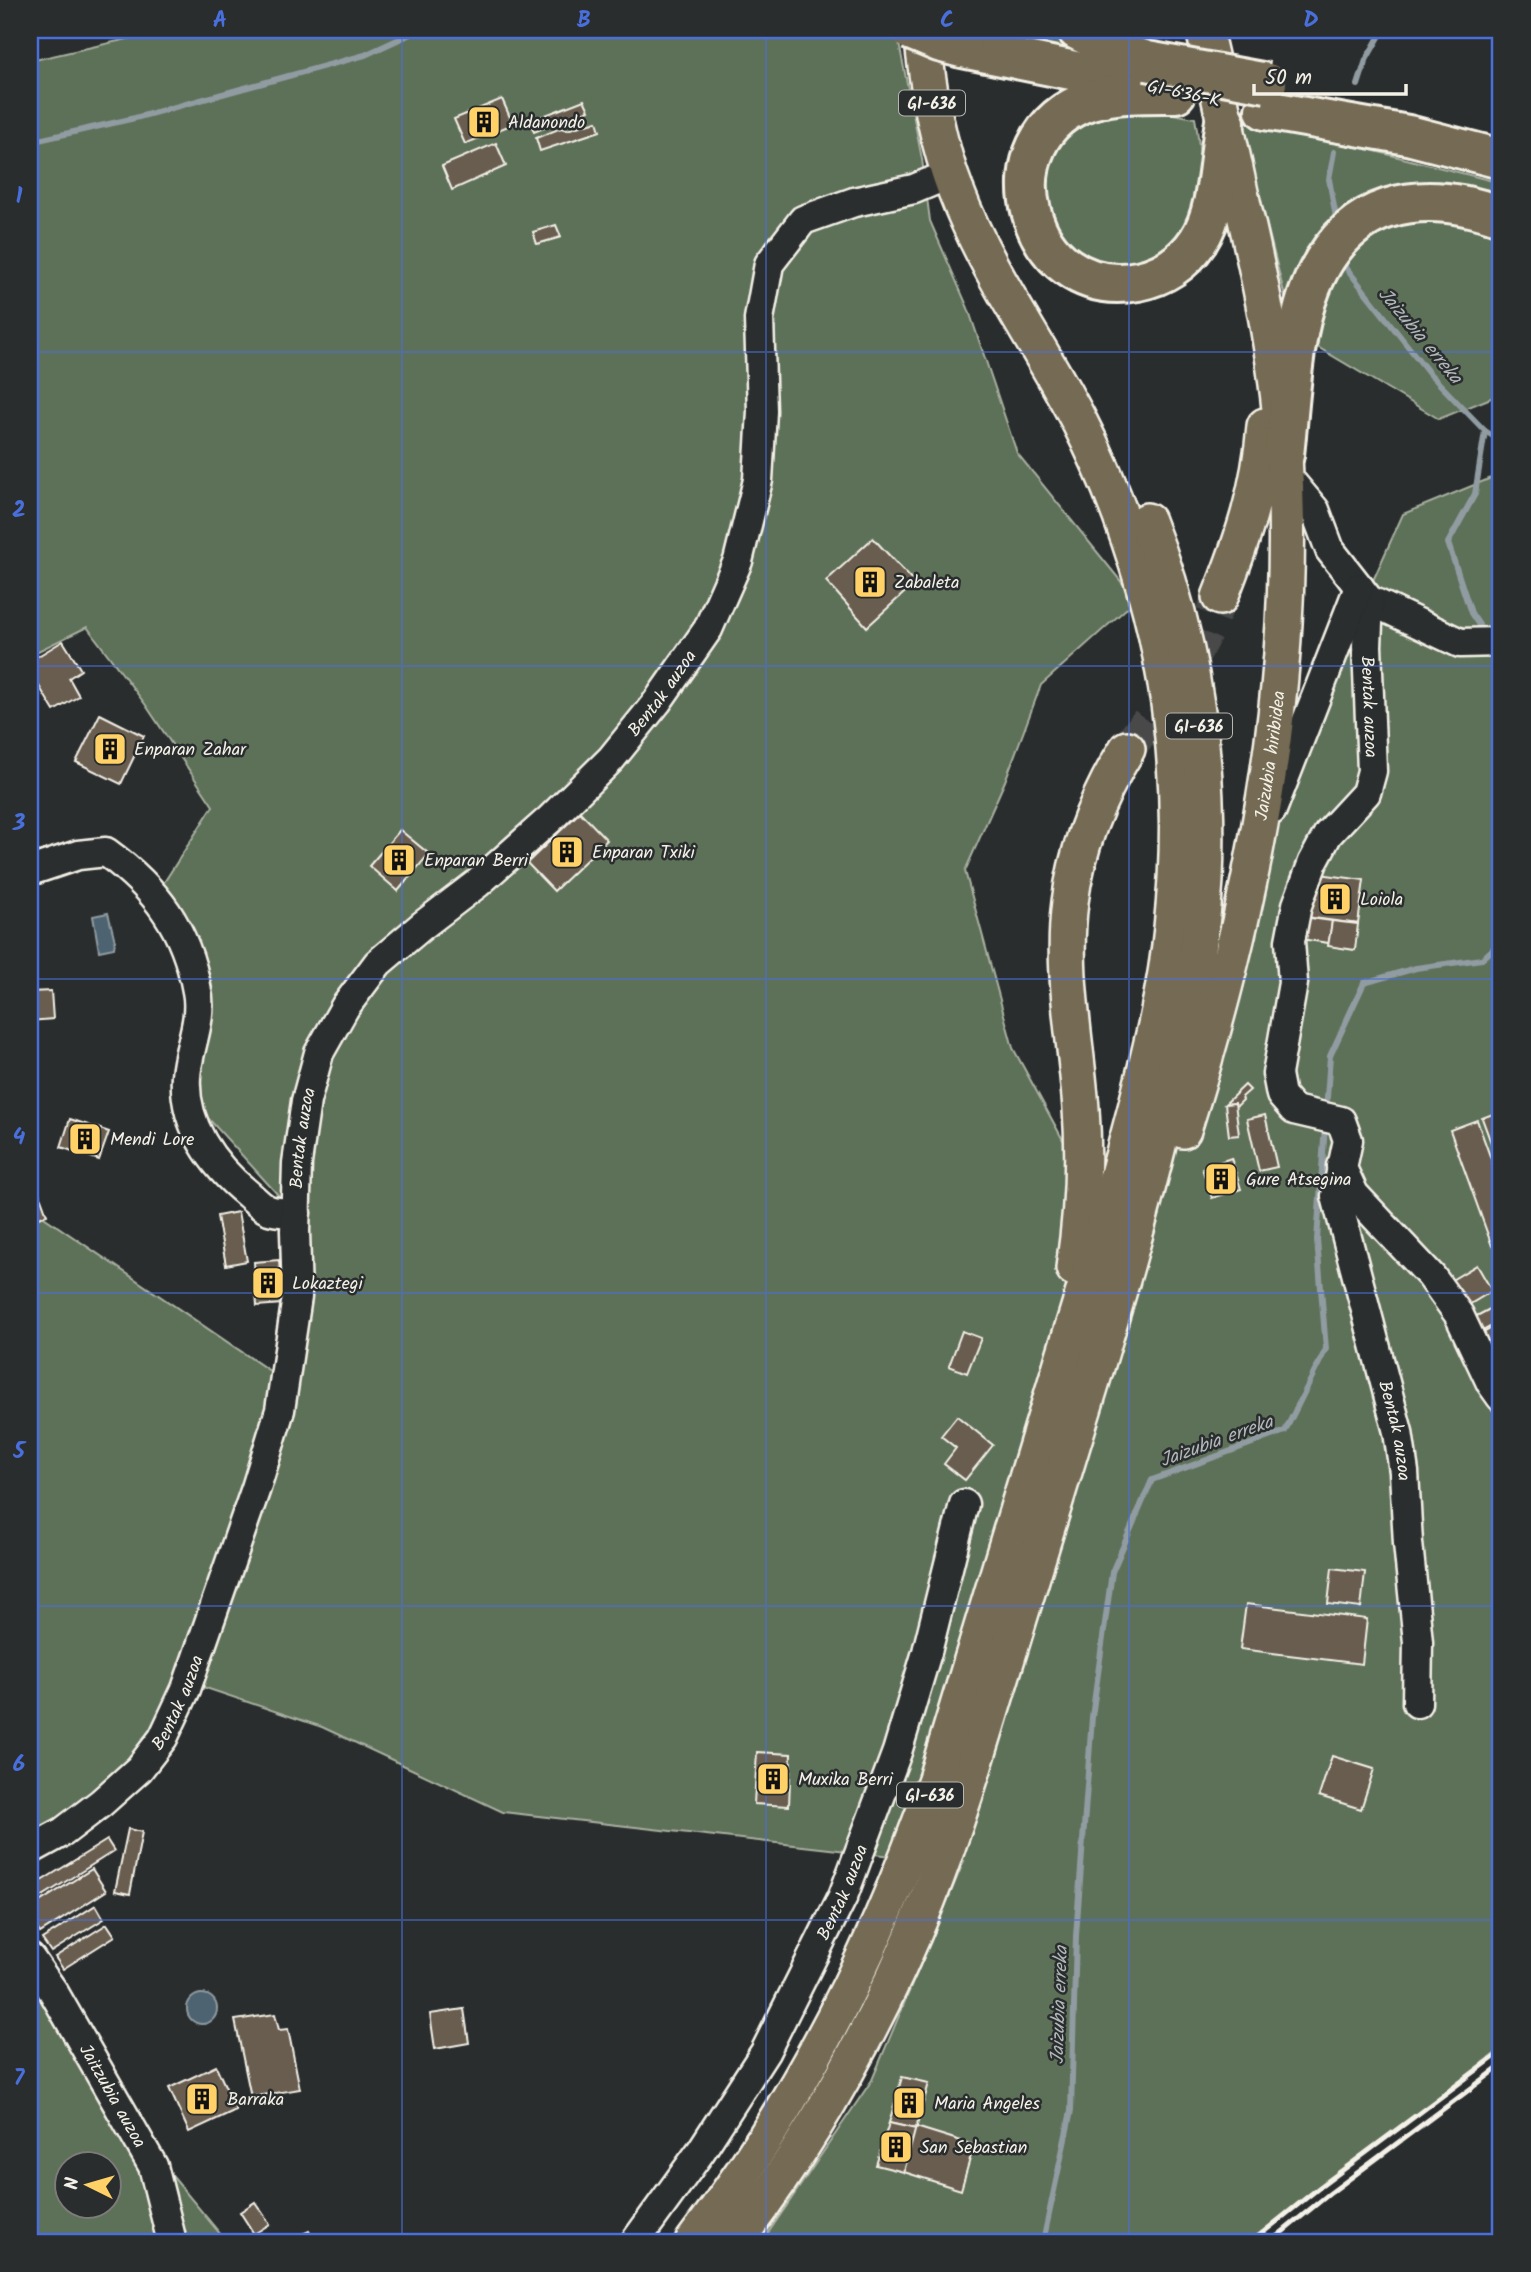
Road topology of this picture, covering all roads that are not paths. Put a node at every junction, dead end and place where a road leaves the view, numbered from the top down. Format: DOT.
graph roads {
  1 [pos="910,30"];
  2 [pos="922,30"];
  3 [pos="1077,30"];
  4 [pos="1204,30"];
  5 [pos="1176,93"];
  6 [pos="1266,97"];
  7 [pos="1225,122"];
  8 [pos="1501,132"];
  9 [pos="1501,159"];
  10 [pos="950,174"];
  11 [pos="1243,207"];
  12 [pos="966,215"];
  13 [pos="1501,216"];
  14 [pos="1284,464"];
  15 [pos="1364,594"];
  16 [pos="1220,597"];
  17 [pos="1501,642"];
  18 [pos="1127,749"];
  19 [pos="1257,848"];
  20 [pos="30,871"];
  21 [pos="1341,1166"];
  22 [pos="296,1213"];
  23 [pos="1122,1285"];
  24 [pos="1068,1346"];
  25 [pos="1501,1397"];
  26 [pos="964,1504"];
  27 [pos="1417,1703"];
  28 [pos="30,1850"];
  29 [pos="30,1958"];
  30 [pos="172,2242"];
  31 [pos="635,2242"];
  32 [pos="693,2242"];
  33 [pos="735,2242"];
  1 -- 5 [label="highway, GI-636-K, bridge"];
  2 -- 10 [label="main road, GI-636"];
  3 -- 6 [label="highway, GI-636-K, bridge"];
  4 -- 7 [label="main road, Jaizubia hiribidea"];
  5 -- 6 [label="highway, GI-636-K"];
  5 -- 7 [label="highway"];
  6 -- 8 [label="highway, GI-636-K"];
  6 -- 9 [label="highway, GI-636-K"];
  7 -- 11 [label="main road, Jaizubia hiribidea"];
  10 -- 12 [label="main road, GI-636"];
  10 -- 22 [label="street, Bentak auzoa"];
  11 -- 14 [label="main road, Jaizubia hiribidea"];
  11 -- 16 [label="main road, Jaizubia hiribidea"];
  12 -- 23 [label="main road, GI-636"];
  12 -- 24 [label="main road, GI-636"];
  13 -- 14 [label="highway"];
  14 -- 15 [label="street"];
  14 -- 19 [label="main road, Jaizubia hiribidea"];
  15 -- 17 [label="street"];
  15 -- 19 [label="street"];
  15 -- 21 [label="street, Bentak auzoa"];
  18 -- 24 [label="main road"];
  19 -- 23 [label="main road, Jaizubia hiribidea"];
  20 -- 22 [label="street, Bentak auzoa"];
  21 -- 25 [label="street"];
  21 -- 27 [label="street, Bentak auzoa"];
  22 -- 28 [label="street, Bentak auzoa"];
  23 -- 33 [label="main road, GI-636"];
  24 -- 32 [label="main road, GI-636"];
  26 -- 31 [label="street, Bentak auzoa"];
  29 -- 30 [label="street, Jaitzubia auzoa"];
}
